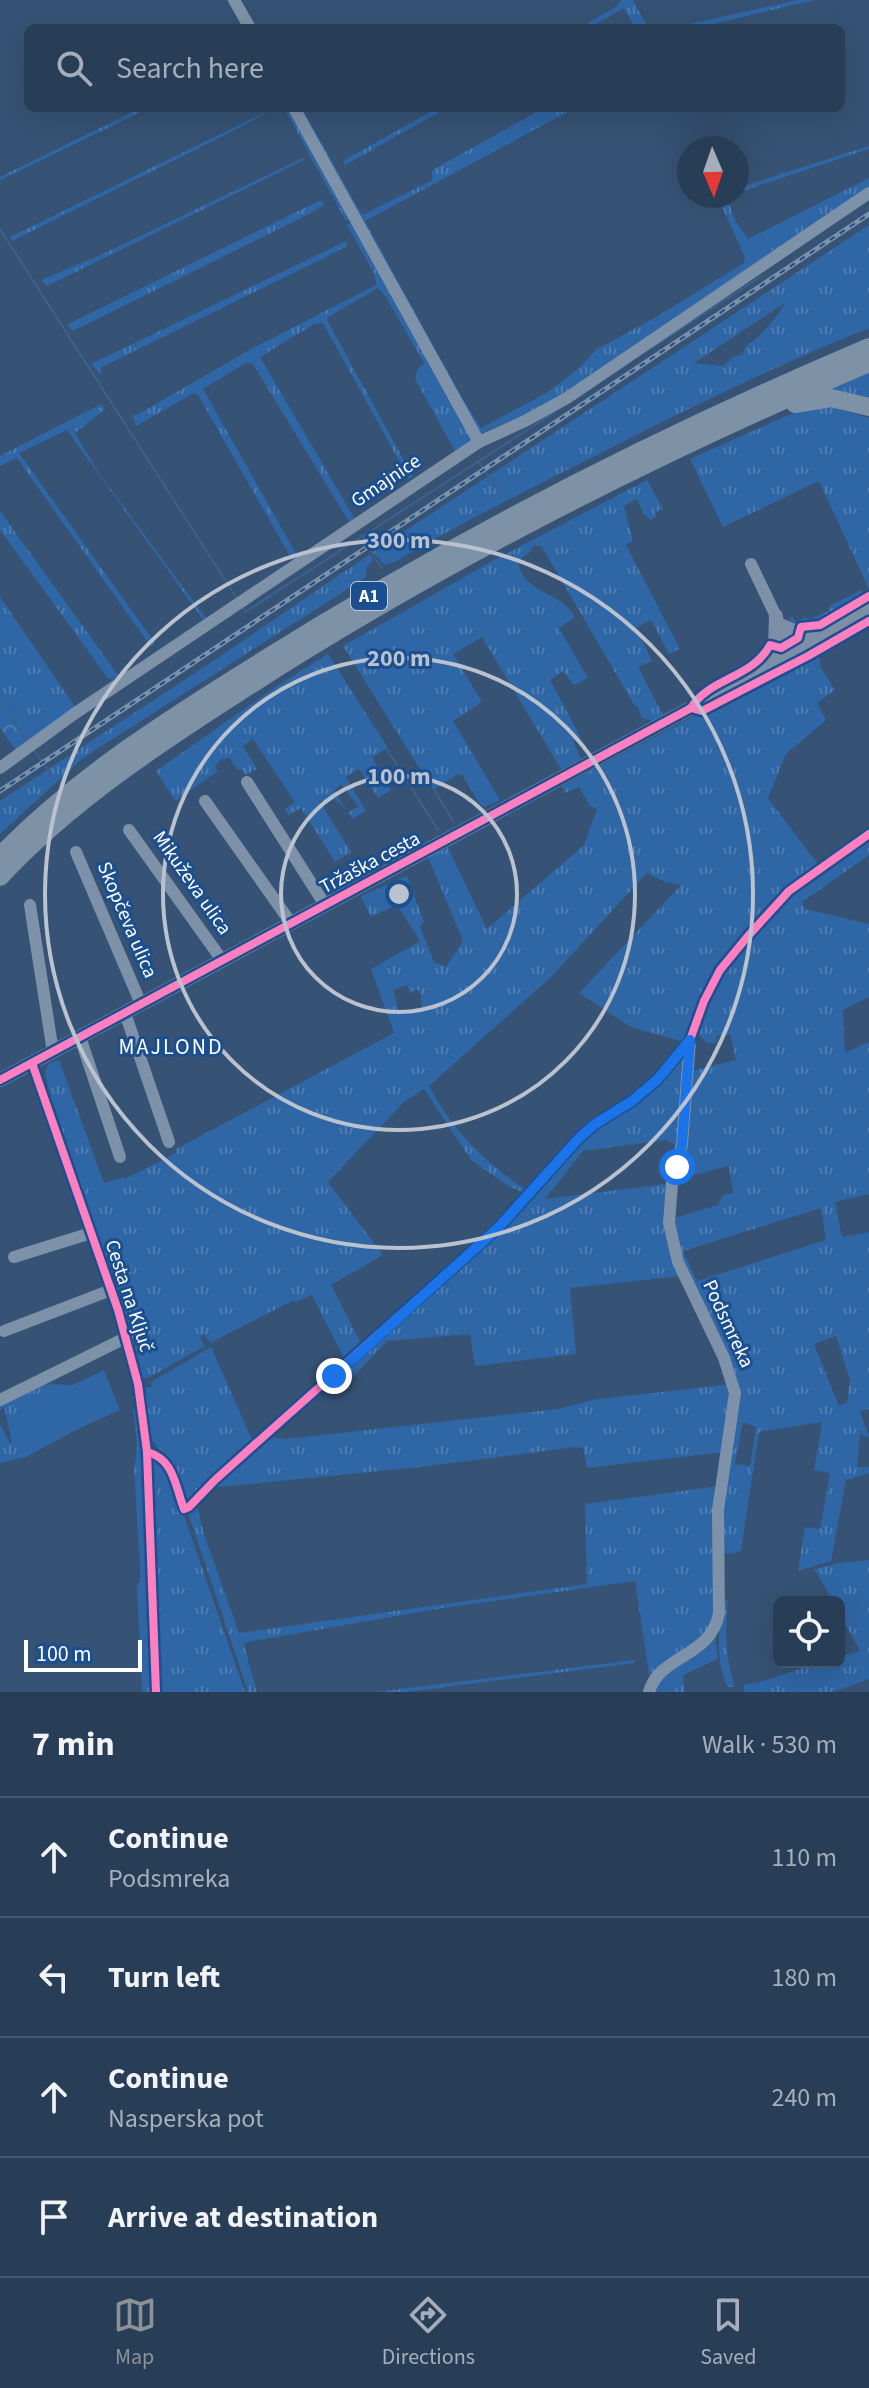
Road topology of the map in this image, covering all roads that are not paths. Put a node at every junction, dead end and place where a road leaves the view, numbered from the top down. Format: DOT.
graph roads {
  1 [pos="234,0"];
  2 [pos="248,24"];
  3 [pos="296,112"];
  4 [pos="869,193"];
  5 [pos="869,347"];
  6 [pos="869,363"];
  7 [pos="869,407"];
  8 [pos="732,424"];
  9 [pos="479,442"];
  10 [pos="751,564"];
  11 [pos="869,609"];
  12 [pos="778,621"];
  13 [pos="837,628"];
  14 [pos="793,652"];
  15 [pos="754,673"];
  16 [pos="0,768"];
  17 [pos="247,782"];
  18 [pos="205,801"];
  19 [pos="129,830"];
  20 [pos="869,834"];
  21 [pos="76,852"];
  22 [pos="0,856"];
  23 [pos="0,877"];
  24 [pos="30,905"];
  25 [pos="325,905"];
  26 [pos="291,923"];
  27 [pos="222,960"];
  28 [pos="141,1004"];
  29 [pos="125,1013"];
  30 [pos="80,1037"];
  31 [pos="690,1040"];
  32 [pos="53,1052"];
  33 [pos="32,1063"];
  34 [pos="0,1080"];
  35 [pos="169,1142"];
  36 [pos="120,1157"];
  37 [pos="91,1233"];
  38 [pos="14,1257"];
  39 [pos="111,1290"];
  40 [pos="4,1331"];
  41 [pos="127,1337"];
  42 [pos="0,1400"];
  43 [pos="147,1452"];
  44 [pos="156,1692"];
  45 [pos="649,1692"];
  1 -- 2 [label="street"];
  3 -- 9 [label="street"];
  4 -- 9 [label="street, Gmajnice"];
  5 -- 22 [label="highway, A1"];
  6 -- 8 [label="highway, A1"];
  7 -- 8 [label="highway"];
  8 -- 23 [label="highway, A1"];
  9 -- 16 [label="street, Gmajnice"];
  10 -- 12 [label="street"];
  11 -- 13 [label="main road, Tržaška cesta"];
  12 -- 13 [label="main road"];
  12 -- 14 [label="street"];
  12 -- 15 [label="main road"];
  13 -- 14 [label="main road, Tržaška cesta"];
  14 -- 15 [label="main road, Tržaška cesta"];
  15 -- 25 [label="main road, Tržaška cesta"];
  17 -- 25 [label="street"];
  18 -- 26 [label="street"];
  19 -- 27 [label="street, Mikuževa ulica"];
  20 -- 31 [label="street"];
  21 -- 28 [label="street, Skopčeva ulica"];
  24 -- 32 [label="street"];
  25 -- 26 [label="main road, Tržaška cesta"];
  26 -- 27 [label="main road, Tržaška cesta"];
  27 -- 28 [label="main road, Tržaška cesta"];
  28 -- 29 [label="main road, Tržaška cesta"];
  29 -- 30 [label="main road, Tržaška cesta"];
  29 -- 35 [label="street"];
  30 -- 32 [label="main road, Tržaška cesta"];
  30 -- 36 [label="street"];
  31 -- 43 [label="street"];
  31 -- 45 [label="street, Podsmreka"];
  32 -- 33 [label="main road, Tržaška cesta"];
  33 -- 34 [label="main road, Tržaška cesta"];
  33 -- 37 [label="street, Cesta na Ključ"];
  37 -- 38 [label="street"];
  37 -- 39 [label="street, Cesta na Ključ"];
  39 -- 40 [label="street"];
  39 -- 41 [label="street, Cesta na Ključ"];
  41 -- 42 [label="street"];
  41 -- 43 [label="street, Cesta na Ključ"];
  43 -- 44 [label="street, Cesta na Ključ"];
}
